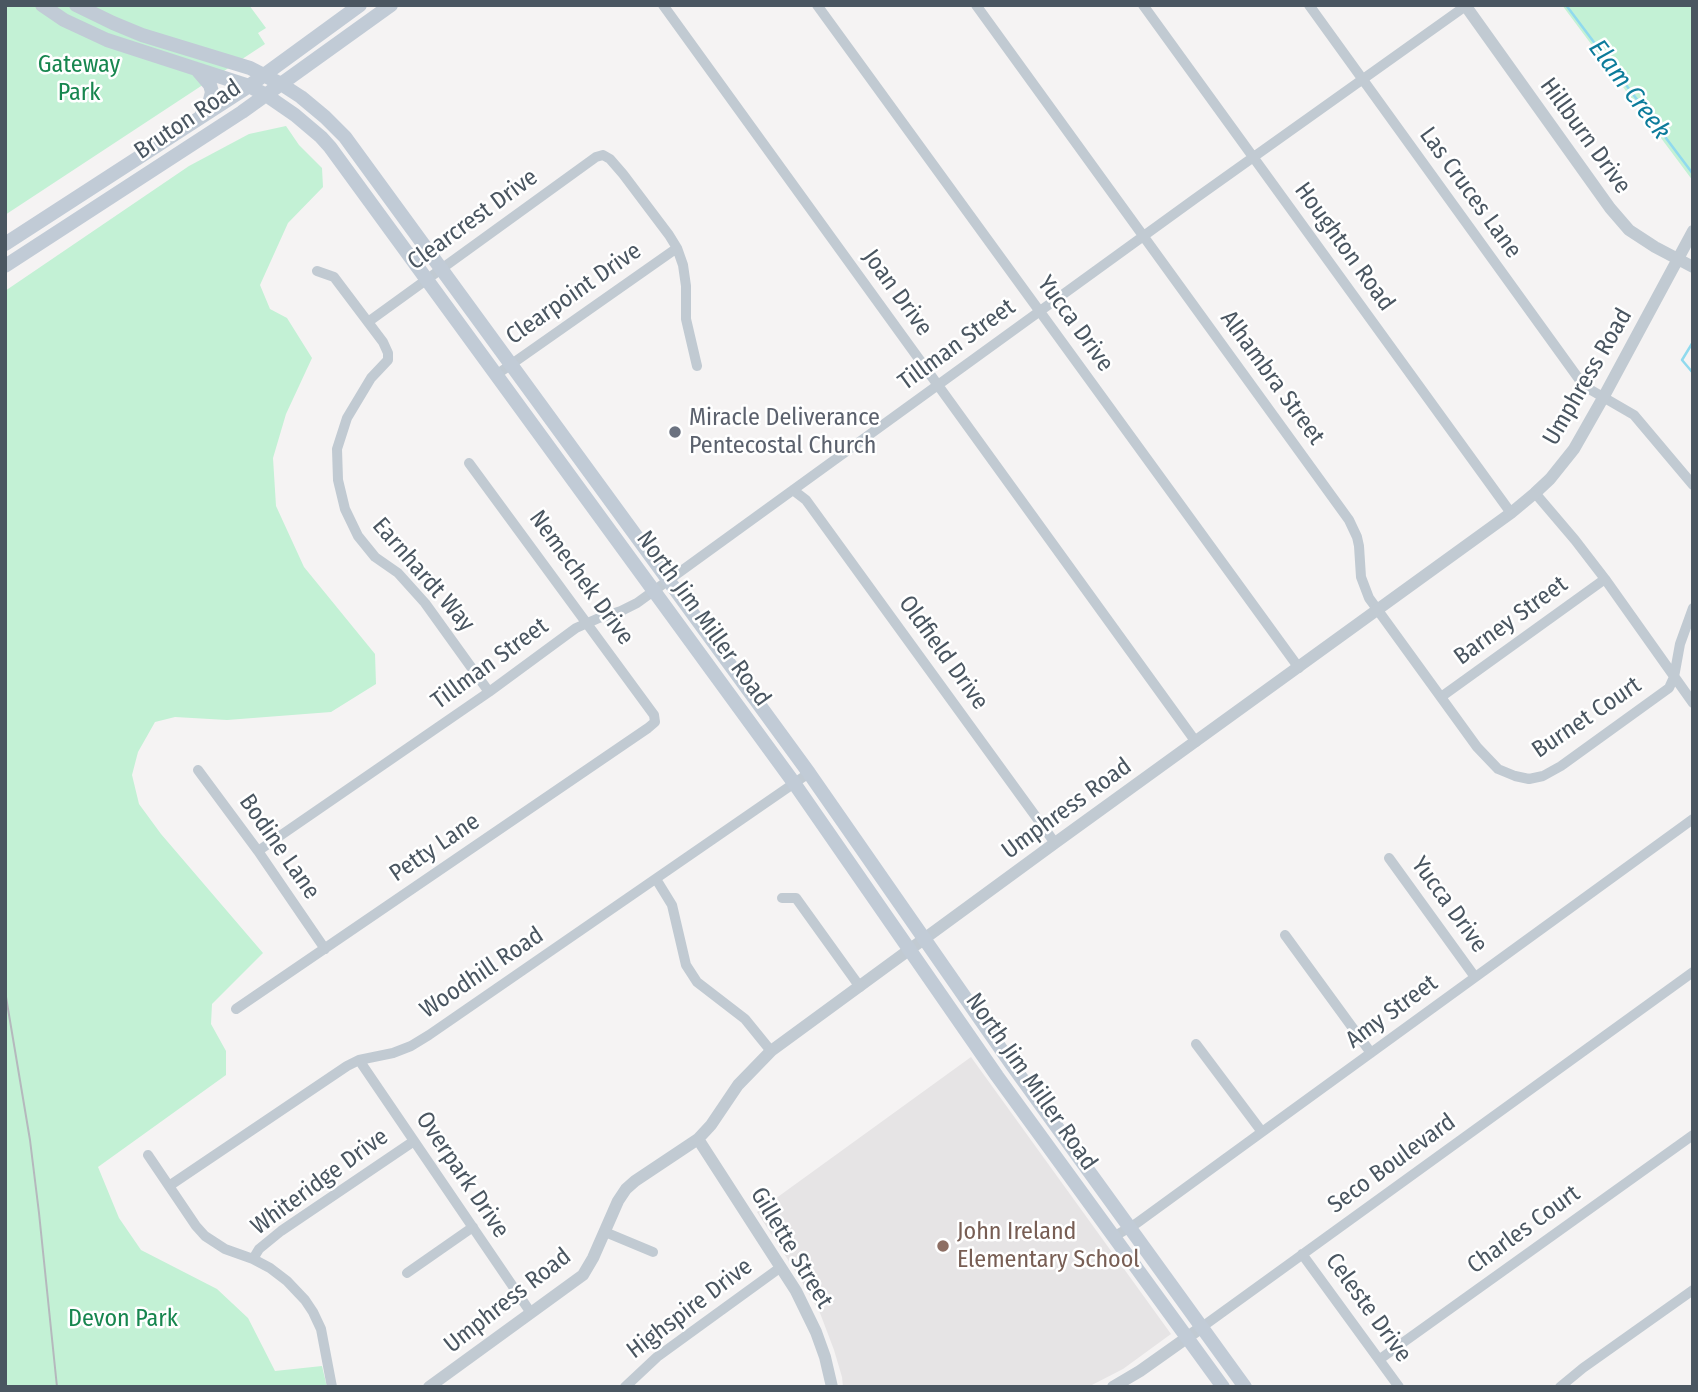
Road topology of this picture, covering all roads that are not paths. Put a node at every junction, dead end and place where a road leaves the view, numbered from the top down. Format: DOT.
graph roads {
  1 [pos="42,5"];
  2 [pos="76,5"];
  3 [pos="360,5"];
  4 [pos="391,5"];
  5 [pos="663,5"];
  6 [pos="817,5"];
  7 [pos="976,5"];
  8 [pos="1143,5"];
  9 [pos="1309,5"];
  10 [pos="1466,6"];
  11 [pos="197,69"];
  12 [pos="263,75"];
  13 [pos="1363,80"];
  14 [pos="281,84"];
  15 [pos="250,86"];
  16 [pos="266,95"];
  17 [pos="194,122"];
  18 [pos="1253,158"];
  19 [pos="368,168"];
  20 [pos="354,178"];
  21 [pos="1693,231"];
  22 [pos="1144,236"];
  23 [pos="5,243"];
  24 [pos="677,248"];
  25 [pos="1678,259"];
  26 [pos="5,266"];
  27 [pos="1693,267"];
  28 [pos="441,269"];
  29 [pos="317,271"];
  30 [pos="427,279"];
  31 [pos="1040,311"];
  32 [pos="368,322"];
  33 [pos="511,365"];
  34 [pos="696,366"];
  35 [pos="496,375"];
  36 [pos="937,385"];
  37 [pos="1603,398"];
  38 [pos="469,463"];
  39 [pos="1693,485"];
  40 [pos="793,489"];
  41 [pos="1535,493"];
  42 [pos="1511,513"];
  43 [pos="1605,579"];
  44 [pos="667,580"];
  45 [pos="653,590"];
  46 [pos="1693,608"];
  47 [pos="1379,610"];
  48 [pos="588,623"];
  49 [pos="1298,668"];
  50 [pos="1674,677"];
  51 [pos="489,692"];
  52 [pos="1441,697"];
  53 [pos="1693,703"];
  54 [pos="654,720"];
  55 [pos="1196,742"];
  56 [pos="198,770"];
  57 [pos="809,773"];
  58 [pos="1515,776"];
  59 [pos="794,783"];
  60 [pos="1693,820"];
  61 [pos="1055,843"];
  62 [pos="258,851"];
  63 [pos="1389,858"];
  64 [pos="656,879"];
  65 [pos="782,898"];
  66 [pos="1285,935"];
  67 [pos="924,940"];
  68 [pos="325,949"];
  69 [pos="911,950"];
  70 [pos="1693,972"];
  71 [pos="1475,977"];
  72 [pos="860,987"];
  73 [pos="236,1009"];
  74 [pos="1196,1044"];
  75 [pos="771,1052"];
  76 [pos="1371,1053"];
  77 [pos="359,1060"];
  78 [pos="1012,1065"];
  79 [pos="997,1076"];
  80 [pos="1262,1132"];
  81 [pos="1693,1135"];
  82 [pos="698,1139"];
  83 [pos="414,1141"];
  84 [pos="148,1155"];
  85 [pos="169,1186"];
  86 [pos="473,1227"];
  87 [pos="1129,1228"];
  88 [pos="605,1232"];
  89 [pos="1115,1236"];
  90 [pos="653,1252"];
  91 [pos="1302,1254"];
  92 [pos="253,1259"];
  93 [pos="781,1267"];
  94 [pos="407,1273"];
  95 [pos="1693,1290"];
  96 [pos="531,1312"];
  97 [pos="1202,1326"];
  98 [pos="1187,1337"];
  99 [pos="1380,1359"];
  100 [pos="332,1387"];
  101 [pos="429,1387"];
  102 [pos="625,1387"];
  103 [pos="832,1387"];
  104 [pos="1113,1387"];
  105 [pos="1223,1387"];
  106 [pos="1245,1387"];
  107 [pos="1399,1387"];
  108 [pos="1560,1387"];
  1 -- 11 [label="main road, North Jim Miller Road"];
  2 -- 12 [label="main road, North Jim Miller Road"];
  3 -- 12 [label="main road, Bruton Road"];
  4 -- 14 [label="main road, Bruton Road"];
  5 -- 36 [label="street, Joan Drive"];
  6 -- 31 [label="street, Yucca Drive"];
  7 -- 22 [label="street, Alhambra Street"];
  8 -- 18 [label="street, Houghton Road"];
  9 -- 13 [label="street, Las Cruces Lane"];
  10 -- 13 [label="street, Tillman Street"];
  10 -- 25 [label="street, Hillburn Drive"];
  11 -- 15 [label="main road, North Jim Miller Road"];
  11 -- 17 [label="main road"];
  12 -- 14 [label="main road, North Jim Miller Road"];
  12 -- 15 [label="main road, Bruton Road"];
  13 -- 18 [label="street, Tillman Street"];
  13 -- 37 [label="street, Las Cruces Lane"];
  14 -- 16 [label="main road, Bruton Road"];
  14 -- 19 [label="main road, North Jim Miller Road"];
  15 -- 16 [label="main road, North Jim Miller Road"];
  15 -- 17 [label="main road, Bruton Road"];
  16 -- 20 [label="main road, North Jim Miller Road"];
  16 -- 26 [label="main road, Bruton Road"];
  17 -- 23 [label="main road, Bruton Road"];
  18 -- 22 [label="street, Tillman Street"];
  18 -- 42 [label="street, Houghton Road"];
  19 -- 20 [label="main road"];
  19 -- 28 [label="main road, North Jim Miller Road"];
  20 -- 30 [label="main road, North Jim Miller Road"];
  21 -- 25 [label="street, Umphress Road"];
  22 -- 31 [label="street, Tillman Street"];
  22 -- 47 [label="street, Alhambra Street"];
  24 -- 28 [label="street, Clearcrest Drive"];
  24 -- 33 [label="street, Clearpoint Drive"];
  24 -- 34 [label="street"];
  25 -- 27 [label="street, Hillburn Drive"];
  25 -- 37 [label="street, Umphress Road"];
  28 -- 30 [label="street, Clearcrest Drive"];
  28 -- 33 [label="main road, North Jim Miller Road"];
  29 -- 32 [label="street, Earnhardt Way"];
  30 -- 32 [label="street, Clearcrest Drive"];
  30 -- 35 [label="main road, North Jim Miller Road"];
  31 -- 36 [label="street, Tillman Street"];
  31 -- 49 [label="street, Yucca Drive"];
  32 -- 51 [label="street, Earnhardt Way"];
  33 -- 35 [label="street, Clearpoint Drive"];
  33 -- 44 [label="main road, North Jim Miller Road"];
  35 -- 45 [label="main road, North Jim Miller Road"];
  36 -- 40 [label="street, Tillman Street"];
  36 -- 55 [label="street, Joan Drive"];
  37 -- 39 [label="street, Las Cruces Lane"];
  37 -- 41 [label="street, Umphress Road"];
  38 -- 48 [label="street, Nemechek Drive"];
  40 -- 44 [label="street, Tillman Street"];
  40 -- 61 [label="street, Oldfield Drive"];
  41 -- 42 [label="street, Umphress Road"];
  41 -- 43 [label="street"];
  42 -- 47 [label="street, Umphress Road"];
  43 -- 50 [label="street"];
  43 -- 52 [label="street, Barney Street"];
  44 -- 45 [label="street, Tillman Street"];
  44 -- 57 [label="main road, North Jim Miller Road"];
  45 -- 48 [label="street, Tillman Street"];
  45 -- 59 [label="main road, North Jim Miller Road"];
  46 -- 50 [label="street"];
  47 -- 49 [label="street, Umphress Road"];
  47 -- 52 [label="street, Alhambra Street"];
  48 -- 51 [label="street, Tillman Street"];
  48 -- 54 [label="street, Nemechek Drive"];
  49 -- 55 [label="street, Umphress Road"];
  50 -- 53 [label="street"];
  50 -- 58 [label="street, Burnet Court"];
  51 -- 62 [label="street, Tillman Street"];
  52 -- 58 [label="street, Alhambra Street"];
  54 -- 68 [label="street, Petty Lane"];
  55 -- 61 [label="street, Umphress Road"];
  56 -- 62 [label="street, Bodine Lane"];
  57 -- 59 [label="street, Woodhill Road"];
  57 -- 67 [label="main road, North Jim Miller Road"];
  59 -- 64 [label="street, Woodhill Road"];
  59 -- 69 [label="main road, North Jim Miller Road"];
  60 -- 71 [label="street, Amy Street"];
  61 -- 67 [label="street, Umphress Road"];
  62 -- 68 [label="street, Bodine Lane"];
  63 -- 71 [label="street, Yucca Drive"];
  64 -- 75 [label="street"];
  64 -- 77 [label="street, Woodhill Road"];
  65 -- 72 [label="street"];
  66 -- 76 [label="street"];
  67 -- 69 [label="street, Umphress Road"];
  67 -- 78 [label="main road, North Jim Miller Road"];
  68 -- 73 [label="street, Petty Lane"];
  69 -- 72 [label="street, Umphress Road"];
  69 -- 79 [label="main road, North Jim Miller Road"];
  70 -- 91 [label="street, Seco Boulevard"];
  71 -- 76 [label="street, Amy Street"];
  72 -- 75 [label="street, Umphress Road"];
  74 -- 80 [label="street"];
  75 -- 82 [label="street, Umphress Road"];
  76 -- 80 [label="street, Amy Street"];
  77 -- 83 [label="street, Overpark Drive"];
  77 -- 85 [label="street, Woodhill Road"];
  78 -- 79 [label="main road"];
  78 -- 87 [label="main road, North Jim Miller Road"];
  79 -- 89 [label="main road, North Jim Miller Road"];
  80 -- 87 [label="street, Amy Street"];
  81 -- 99 [label="street, Charles Court"];
  82 -- 88 [label="street, Umphress Road"];
  82 -- 93 [label="street, Gillette Street"];
  83 -- 86 [label="street, Overpark Drive"];
  83 -- 92 [label="street, Whiteridge Drive"];
  84 -- 85 [label="street"];
  85 -- 92 [label="street"];
  86 -- 94 [label="street"];
  86 -- 96 [label="street, Overpark Drive"];
  87 -- 89 [label="street, Amy Street"];
  87 -- 97 [label="main road, North Jim Miller Road"];
  88 -- 90 [label="street"];
  88 -- 96 [label="street, Umphress Road"];
  89 -- 98 [label="main road, North Jim Miller Road"];
  91 -- 97 [label="street, Seco Boulevard"];
  91 -- 99 [label="street, Celeste Drive"];
  92 -- 100 [label="street"];
  93 -- 102 [label="street, Highspire Drive"];
  93 -- 103 [label="street, Gillette Street"];
  95 -- 108 [label="street"];
  96 -- 101 [label="street, Umphress Road"];
  97 -- 98 [label="street, Seco Boulevard"];
  97 -- 106 [label="main road, North Jim Miller Road"];
  98 -- 104 [label="street, Seco Boulevard"];
  98 -- 105 [label="main road, North Jim Miller Road"];
  99 -- 107 [label="street, Celeste Drive"];
}
